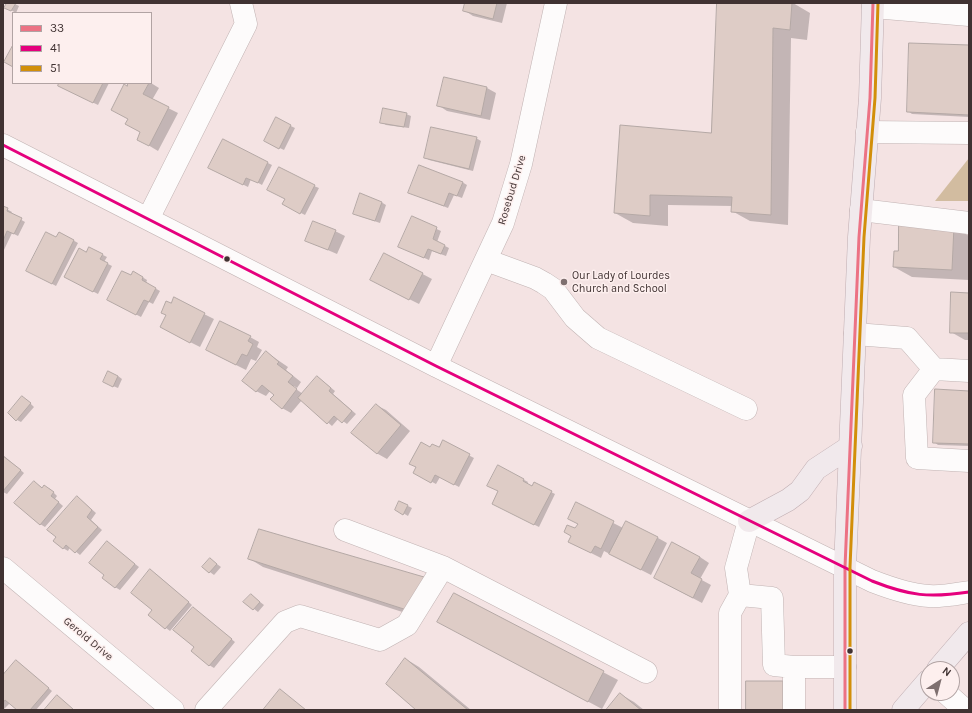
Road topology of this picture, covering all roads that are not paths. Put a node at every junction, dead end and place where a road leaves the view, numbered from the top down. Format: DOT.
graph roads {
  1 [pos="241,3"];
  2 [pos="556,3"];
  3 [pos="873,5"];
  4 [pos="969,15"];
  5 [pos="867,132"];
  6 [pos="969,133"];
  7 [pos="3,144"];
  8 [pos="862,210"];
  9 [pos="148,219"];
  10 [pos="969,223"];
  11 [pos="486,260"];
  12 [pos="855,334"];
  13 [pos="436,366"];
  14 [pos="934,369"];
  15 [pos="969,371"];
  16 [pos="746,410"];
  17 [pos="851,446"];
  18 [pos="969,461"];
  19 [pos="749,521"];
  20 [pos="344,530"];
  21 [pos="443,567"];
  22 [pos="845,567"];
  23 [pos="3,568"];
  24 [pos="969,592"];
  25 [pos="740,595"];
  26 [pos="969,633"];
  27 [pos="945,661"];
  28 [pos="794,667"];
  29 [pos="845,667"];
  30 [pos="646,672"];
  31 [pos="920,690"];
  32 [pos="955,701"];
  33 [pos="174,710"];
  34 [pos="206,710"];
  35 [pos="730,710"];
  36 [pos="794,710"];
  37 [pos="845,710"];
  38 [pos="903,710"];
  39 [pos="965,710"];
  1 -- 9 [label="street"];
  2 -- 11 [label="street, Rosebud Drive"];
  3 -- 4 [label="street"];
  3 -- 5 [label="main road"];
  5 -- 6 [label="street"];
  5 -- 8 [label="main road"];
  7 -- 9 [label="street"];
  8 -- 10 [label="street"];
  8 -- 12 [label="main road"];
  9 -- 13 [label="street"];
  11 -- 13 [label="street, Rosebud Drive"];
  11 -- 16 [label="street"];
  12 -- 14 [label="street"];
  12 -- 17 [label="main road"];
  13 -- 19 [label="street"];
  14 -- 15 [label="street"];
  14 -- 18 [label="street"];
  17 -- 19 [label="main road"];
  17 -- 22 [label="main road"];
  19 -- 22 [label="street"];
  19 -- 25 [label="street"];
  20 -- 21 [label="street"];
  21 -- 30 [label="street"];
  21 -- 34 [label="street"];
  22 -- 24 [label="street"];
  22 -- 29 [label="main road"];
  23 -- 33 [label="street, Gerold Drive"];
  25 -- 28 [label="street"];
  25 -- 35 [label="street"];
  26 -- 27 [label="main road"];
  28 -- 29 [label="street"];
  28 -- 36 [label="street"];
  29 -- 37 [label="main road"];
  31 -- 38 [label="main road"];
  32 -- 39 [label="street"];
}
